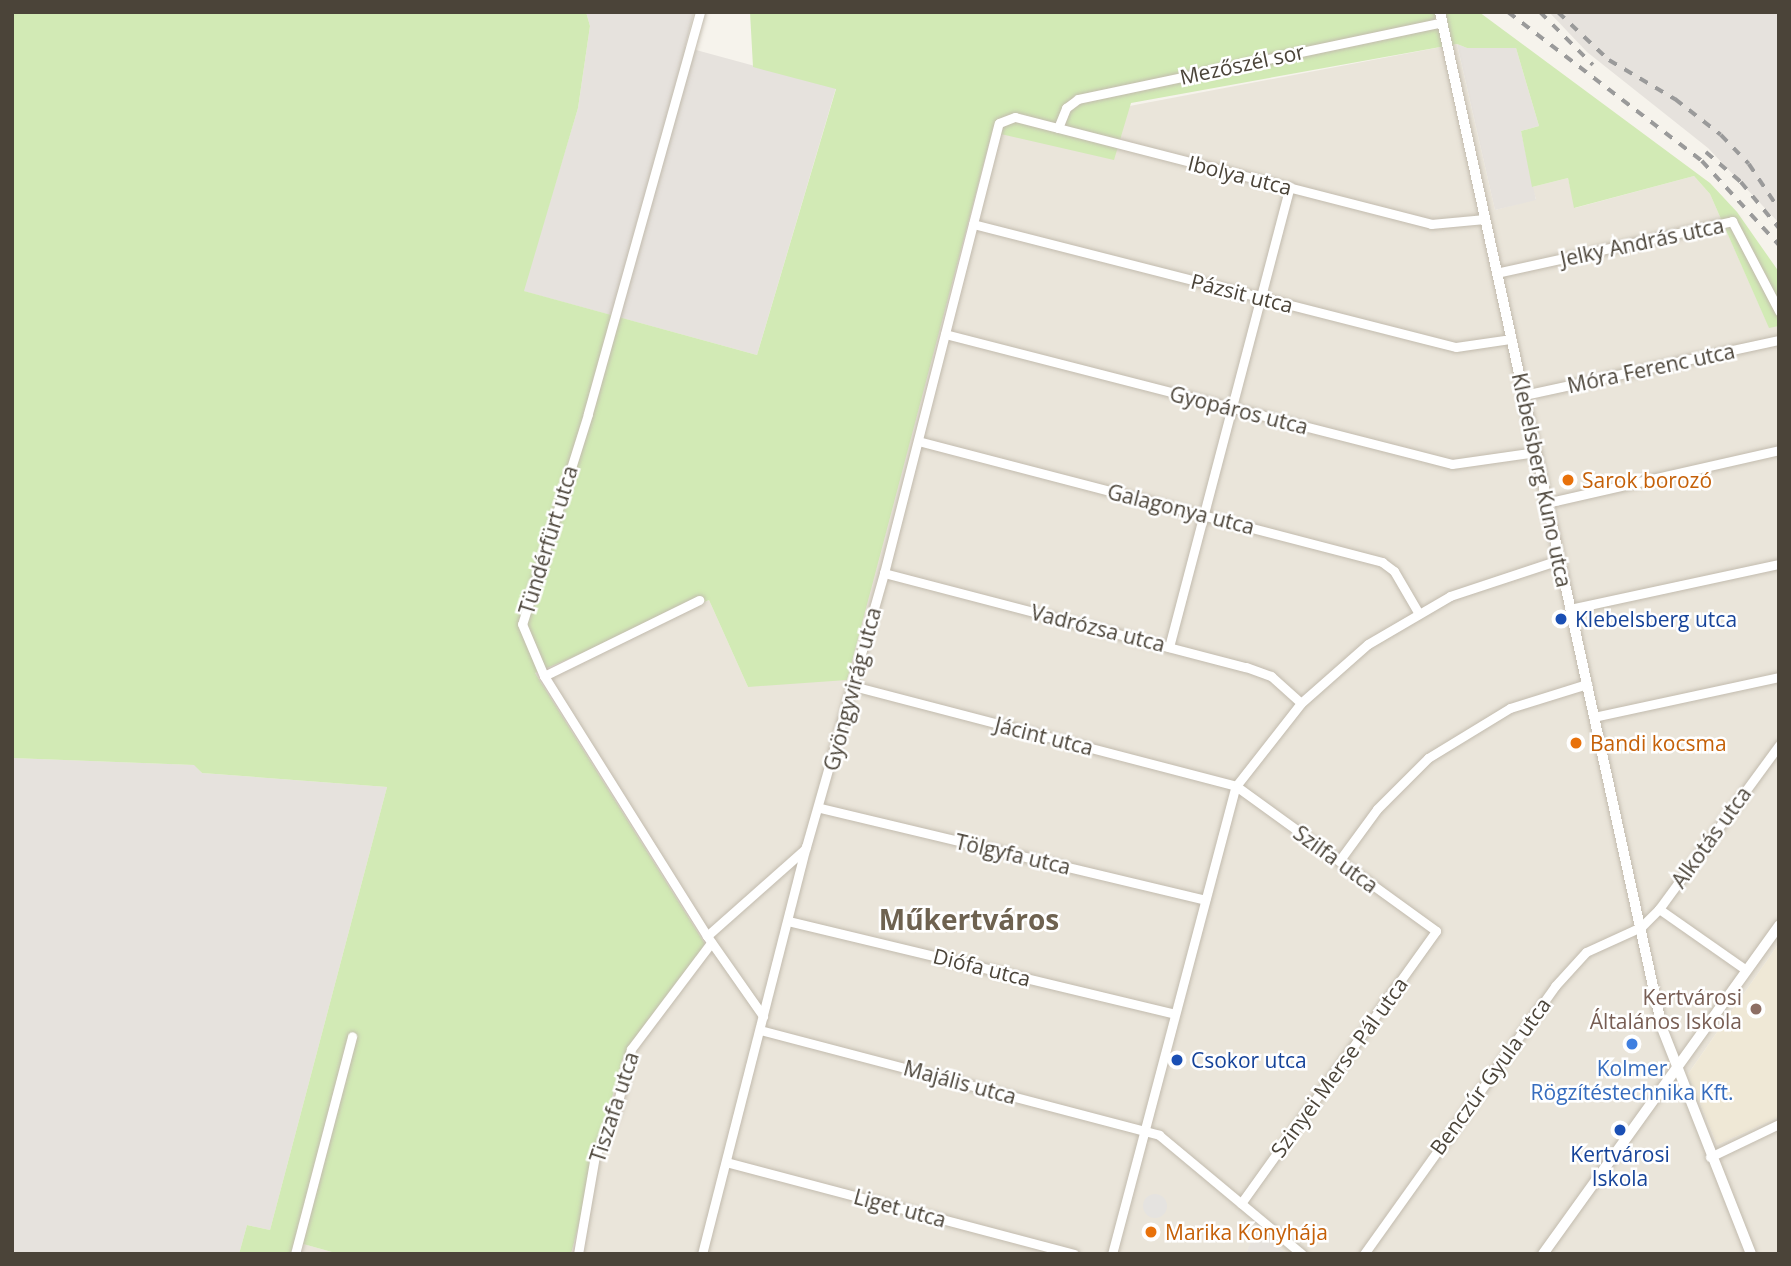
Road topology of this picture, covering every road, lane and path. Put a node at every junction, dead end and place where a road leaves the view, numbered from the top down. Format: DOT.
graph roads {
  1 [pos="700,12"];
  2 [pos="1441,17"];
  3 [pos="999,123"];
  4 [pos="1058,128"];
  5 [pos="1290,187"];
  6 [pos="1485,219"];
  7 [pos="973,224"];
  8 [pos="1496,273"];
  9 [pos="1261,298"];
  10 [pos="1779,311"];
  11 [pos="945,334"];
  12 [pos="1511,339"];
  13 [pos="1779,340"];
  14 [pos="1524,395"];
  15 [pos="1231,409"];
  16 [pos="918,441"];
  17 [pos="1779,450"];
  18 [pos="1536,452"];
  19 [pos="1546,503"];
  20 [pos="1204,515"];
  21 [pos="1559,560"];
  22 [pos="1779,564"];
  23 [pos="884,573"];
  24 [pos="699,600"];
  25 [pos="1570,609"];
  26 [pos="1418,612"];
  27 [pos="1169,647"];
  28 [pos="544,677"];
  29 [pos="1779,677"];
  30 [pos="1587,684"];
  31 [pos="853,686"];
  32 [pos="1301,703"];
  33 [pos="1594,717"];
  34 [pos="1779,745"];
  35 [pos="1236,786"];
  36 [pos="820,808"];
  37 [pos="807,848"];
  38 [pos="1339,860"];
  39 [pos="1205,900"];
  40 [pos="1658,909"];
  41 [pos="788,920"];
  42 [pos="1779,925"];
  43 [pos="1641,927"];
  44 [pos="1436,931"];
  45 [pos="709,939"];
  46 [pos="1746,970"];
  47 [pos="1175,1014"];
  48 [pos="763,1016"];
  49 [pos="760,1030"];
  50 [pos="352,1036"];
  51 [pos="1676,1070"];
  52 [pos="1779,1124"];
  53 [pos="1145,1131"];
  54 [pos="1710,1157"];
  55 [pos="726,1162"];
  56 [pos="1241,1203"];
  57 [pos="295,1254"];
  58 [pos="578,1254"];
  59 [pos="702,1254"];
  60 [pos="1074,1254"];
  61 [pos="1112,1254"];
  62 [pos="1302,1254"];
  63 [pos="1364,1254"];
  64 [pos="1543,1254"];
  65 [pos="1751,1254"];
  1 -- 28 [label="street, Tündérfürt utca"];
  2 -- 4 [label="street, Mezőszél sor"];
  2 -- 6 [label="street, Klebelsberg Kuno utca"];
  3 -- 4 [label="street, Ibolya utca"];
  3 -- 7 [label="street, Gyöngyvirág utca"];
  4 -- 5 [label="street, Ibolya utca"];
  5 -- 6 [label="street, Ibolya utca"];
  5 -- 9 [label="street"];
  6 -- 8 [label="street, Klebelsberg Kuno utca"];
  7 -- 9 [label="street, Pázsit utca"];
  7 -- 11 [label="street, Gyöngyvirág utca"];
  8 -- 10 [label="street, Jelky András utca"];
  8 -- 12 [label="street, Klebelsberg Kuno utca"];
  9 -- 12 [label="street, Pázsit utca"];
  9 -- 15 [label="street"];
  11 -- 15 [label="street, Gyopáros utca"];
  11 -- 16 [label="street, Gyöngyvirág utca"];
  12 -- 14 [label="street, Klebelsberg Kuno utca"];
  13 -- 14 [label="street, Móra Ferenc utca"];
  14 -- 18 [label="street, Klebelsberg Kuno utca"];
  15 -- 18 [label="street, Gyopáros utca"];
  15 -- 20 [label="street"];
  16 -- 20 [label="street, Galagonya utca"];
  16 -- 23 [label="street, Gyöngyvirág utca"];
  17 -- 19 [label="street"];
  18 -- 19 [label="street, Klebelsberg Kuno utca"];
  19 -- 21 [label="street, Klebelsberg Kuno utca"];
  20 -- 26 [label="street, Galagonya utca"];
  20 -- 27 [label="street"];
  21 -- 25 [label="street, Klebelsberg Kuno utca"];
  21 -- 26 [label="street"];
  22 -- 25 [label="street"];
  23 -- 27 [label="street, Vadrózsa utca"];
  23 -- 31 [label="street, Gyöngyvirág utca"];
  24 -- 28 [label="street"];
  25 -- 30 [label="street, Klebelsberg Kuno utca"];
  26 -- 32 [label="street"];
  27 -- 32 [label="street, Vadrózsa utca"];
  28 -- 45 [label="street, Tündérfürt utca"];
  29 -- 33 [label="street"];
  30 -- 33 [label="street, Klebelsberg Kuno utca"];
  30 -- 38 [label="street"];
  31 -- 35 [label="street, Jácint utca"];
  31 -- 36 [label="street, Gyöngyvirág utca"];
  32 -- 35 [label="street"];
  33 -- 43 [label="street, Klebelsberg Kuno utca"];
  34 -- 40 [label="street, Alkotás utca"];
  35 -- 38 [label="street, Szilfa utca"];
  35 -- 39 [label="street"];
  36 -- 37 [label="street, Gyöngyvirág utca"];
  36 -- 39 [label="street, Tölgyfa utca"];
  37 -- 41 [label="street, Gyöngyvirág utca"];
  37 -- 45 [label="street, Tiszafa utca"];
  38 -- 44 [label="street, Szilfa utca"];
  39 -- 47 [label="street"];
  40 -- 43 [label="street, Alkotás utca"];
  40 -- 46 [label="street"];
  41 -- 47 [label="street, Diófa utca"];
  41 -- 48 [label="street, Gyöngyvirág utca"];
  42 -- 46 [label="street"];
  43 -- 51 [label="street, Klebelsberg Kuno utca"];
  43 -- 63 [label="street, Benczúr Gyula utca"];
  44 -- 56 [label="street, Szinyei Merse Pál utca"];
  45 -- 48 [label="street, Tündérfürt utca"];
  45 -- 58 [label="street, Tiszafa utca"];
  46 -- 51 [label="street"];
  47 -- 53 [label="street"];
  48 -- 49 [label="street, Gyöngyvirág utca"];
  49 -- 53 [label="street, Majális utca"];
  49 -- 55 [label="street, Gyöngyvirág utca"];
  50 -- 57 [label="street"];
  51 -- 54 [label="street, Klebelsberg Kuno utca"];
  51 -- 64 [label="street"];
  52 -- 54 [label="street"];
  53 -- 56 [label="street, Majális utca"];
  53 -- 61 [label="street"];
  54 -- 65 [label="street, Klebelsberg Kuno utca"];
  55 -- 59 [label="street, Gyöngyvirág utca"];
  55 -- 60 [label="street, Liget utca"];
  56 -- 62 [label="street"];
}
